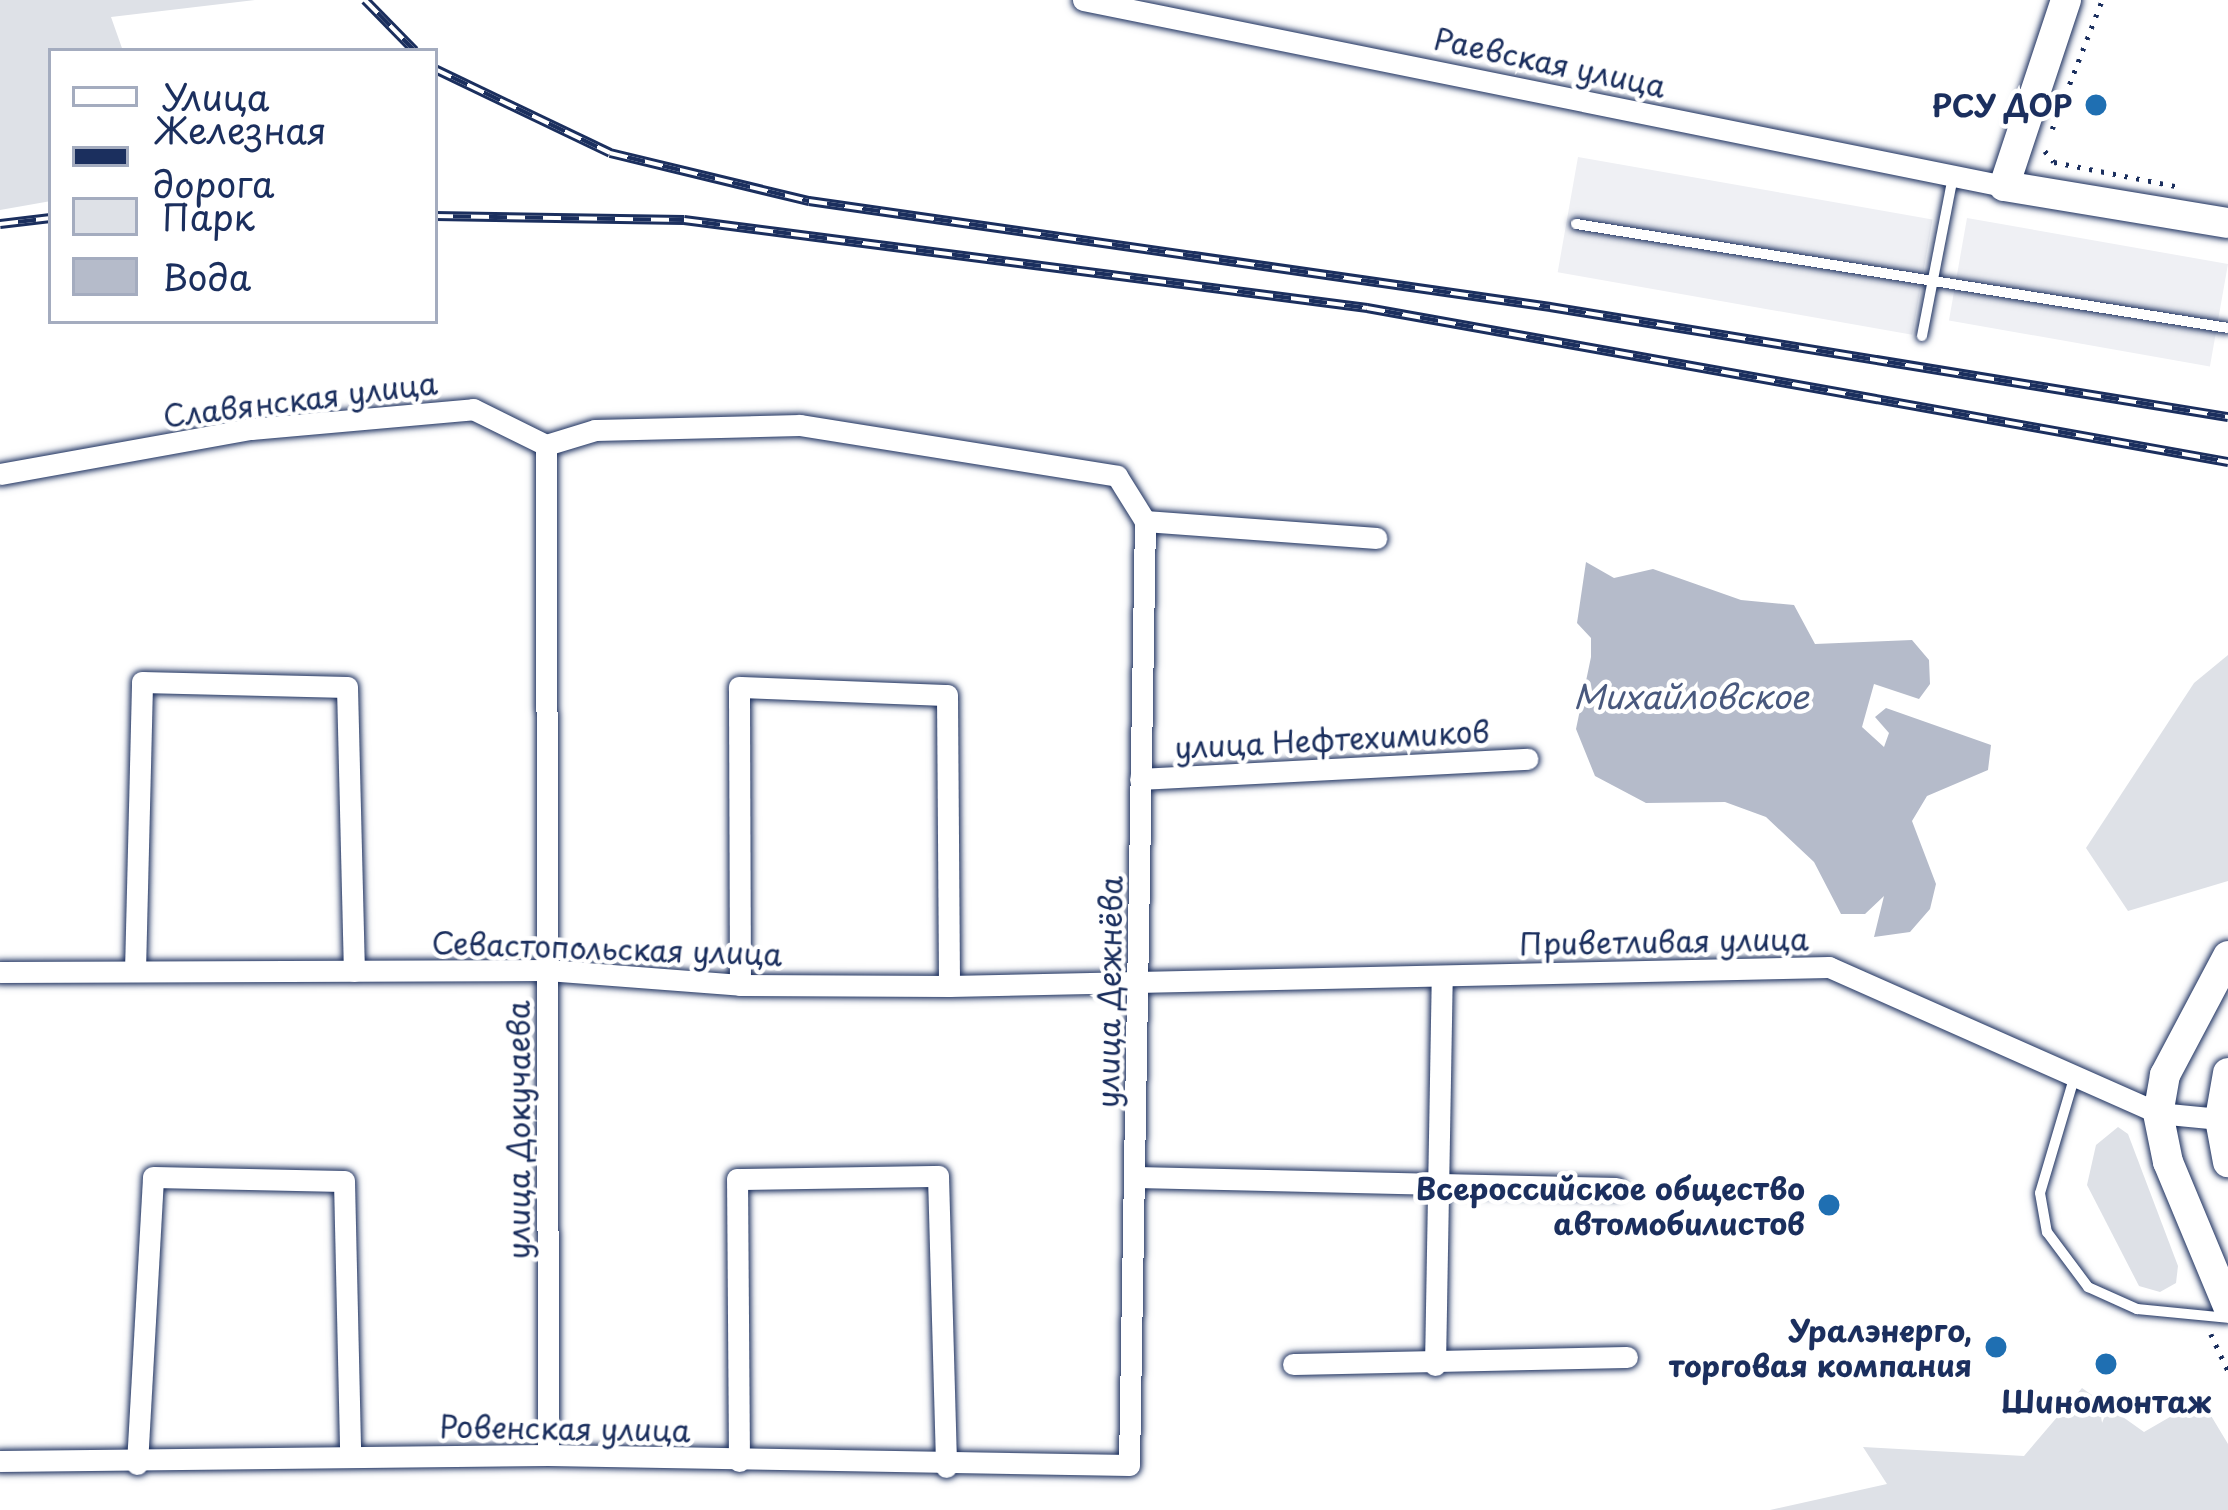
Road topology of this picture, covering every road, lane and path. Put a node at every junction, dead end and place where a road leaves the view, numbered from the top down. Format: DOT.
graph roads {
  1 [pos="1083,0"];
  2 [pos="2066,0"];
  3 [pos="2102,0"];
  4 [pos="1180,8"];
  5 [pos="1953,177"];
  6 [pos="2004,187"];
  7 [pos="2185,188"];
  8 [pos="1576,224"];
  9 [pos="2228,224"];
  10 [pos="1935,282"];
  11 [pos="2228,328"];
  12 [pos="1922,336"];
  13 [pos="546,445"];
  14 [pos="0,474"];
  15 [pos="1145,521"];
  16 [pos="1376,538"];
  17 [pos="1527,760"];
  18 [pos="1140,779"];
  19 [pos="2228,956"];
  20 [pos="547,970"];
  21 [pos="0,971"];
  22 [pos="134,971"];
  23 [pos="354,971"];
  24 [pos="1442,976"];
  25 [pos="1140,983"];
  26 [pos="740,985"];
  27 [pos="949,986"];
  28 [pos="2228,1073"];
  29 [pos="2075,1075"];
  30 [pos="2158,1112"];
  31 [pos="2220,1119"];
  32 [pos="2228,1162"];
  33 [pos="1136,1178"];
  34 [pos="1438,1183"];
  35 [pos="1616,1188"];
  36 [pos="2216,1312"];
  37 [pos="2228,1318"];
  38 [pos="1627,1357"];
  39 [pos="1293,1364"];
  40 [pos="1436,1365"];
  41 [pos="2228,1370"];
  42 [pos="350,1455"];
  43 [pos="548,1455"];
  44 [pos="0,1461"];
  45 [pos="739,1461"];
  46 [pos="137,1464"];
  47 [pos="1129,1465"];
  48 [pos="946,1467"];
  1 -- 4 [label="street, Раевская улица"];
  2 -- 6 [label="main road"];
  3 -- 7 [label="path"];
  4 -- 5 [label="street, Раевская улица"];
  5 -- 6 [label="street, Раевская улица"];
  5 -- 10 [label="lane"];
  6 -- 9 [label="main road"];
  8 -- 10 [label="lane"];
  10 -- 11 [label="lane"];
  10 -- 12 [label="lane"];
  13 -- 14 [label="street, Славянская улица"];
  13 -- 15 [label="street"];
  13 -- 20 [label="street, улица Докучаева"];
  15 -- 16 [label="street"];
  15 -- 18 [label="street, улица Дежнёва"];
  17 -- 18 [label="street, улица Нефтехимиков"];
  18 -- 25 [label="street, улица Дежнёва"];
  19 -- 30 [label="main road"];
  20 -- 23 [label="street, Севастопольская улица"];
  20 -- 26 [label="street, Севастопольская улица"];
  20 -- 43 [label="street, улица Докучаева"];
  21 -- 22 [label="street, Севастопольская улица"];
  22 -- 23 [label="street, Севастопольская улица"];
  22 -- 23 [label="street"];
  24 -- 25 [label="street, Приветливая улица"];
  24 -- 29 [label="street, Приветливая улица"];
  24 -- 34 [label="street"];
  25 -- 27 [label="street, Севастопольская улица"];
  25 -- 33 [label="street, улица Дежнёва"];
  26 -- 27 [label="street, Севастопольская улица"];
  26 -- 27 [label="street"];
  28 -- 31 [label="main road"];
  29 -- 30 [label="street, Приветливая улица"];
  29 -- 36 [label="lane"];
  30 -- 31 [label="street, Приветливая улица"];
  30 -- 36 [label="main road"];
  31 -- 32 [label="main road"];
  33 -- 34 [label="street"];
  33 -- 47 [label="street, улица Дежнёва"];
  34 -- 35 [label="street"];
  34 -- 40 [label="street"];
  36 -- 37 [label="lane"];
  36 -- 41 [label="path"];
  38 -- 40 [label="street"];
  39 -- 40 [label="street"];
  42 -- 43 [label="street, Ровенская улица"];
  42 -- 46 [label="street, Ровенская улица"];
  42 -- 46 [label="street"];
  43 -- 45 [label="street, Ровенская улица"];
  44 -- 46 [label="street, Ровенская улица"];
  45 -- 48 [label="street, Ровенская улица"];
  45 -- 48 [label="street"];
  47 -- 48 [label="street, Ровенская улица"];
}
